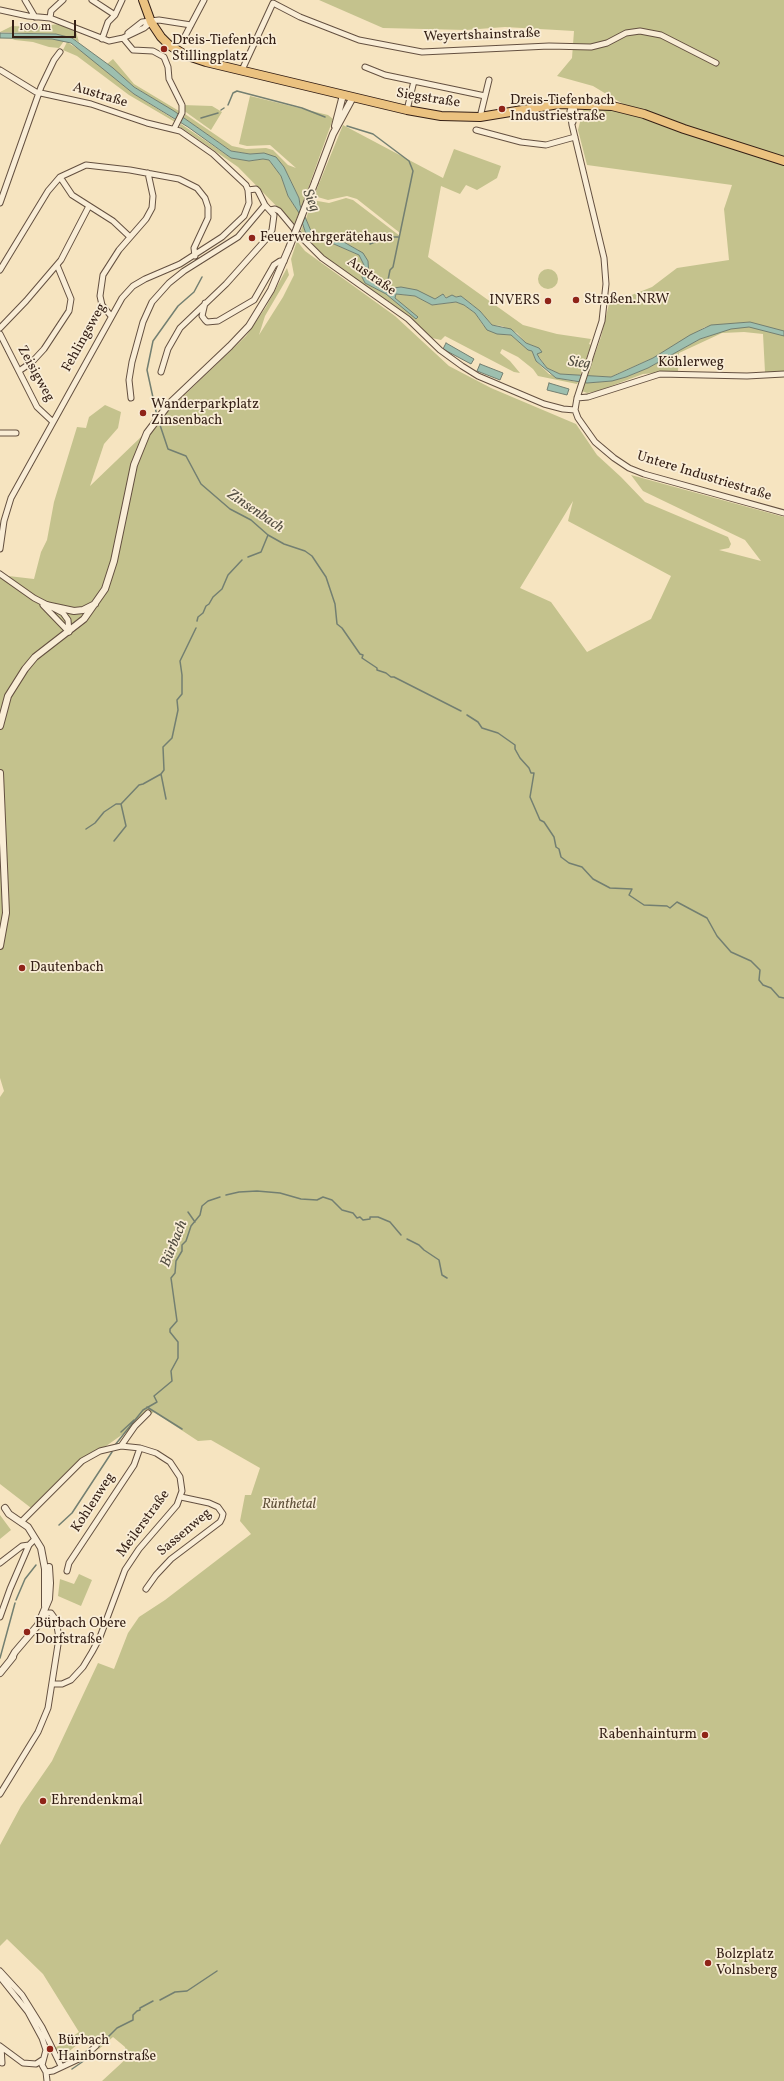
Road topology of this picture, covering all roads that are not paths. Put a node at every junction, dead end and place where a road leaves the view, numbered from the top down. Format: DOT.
graph roads {
  1 [pos="25,0"];
  2 [pos="63,0"];
  3 [pos="92,0"];
  4 [pos="122,0"];
  5 [pos="143,0"];
  6 [pos="204,0"];
  7 [pos="271,1"];
  8 [pos="0,10"];
  9 [pos="115,15"];
  10 [pos="35,17"];
  11 [pos="50,18"];
  12 [pos="151,22"];
  13 [pos="191,25"];
  14 [pos="123,38"];
  15 [pos="184,38"];
  16 [pos="102,39"];
  17 [pos="60,52"];
  18 [pos="716,63"];
  19 [pos="365,67"];
  20 [pos="0,70"];
  21 [pos="242,70"];
  22 [pos="489,80"];
  23 [pos="414,81"];
  24 [pos="40,93"];
  25 [pos="343,95"];
  26 [pos="485,96"];
  27 [pos="353,97"];
  28 [pos="573,103"];
  29 [pos="408,110"];
  30 [pos="480,117"];
  31 [pos="174,129"];
  32 [pos="476,130"];
  33 [pos="333,134"];
  34 [pos="575,136"];
  35 [pos="784,161"];
  36 [pos="148,173"];
  37 [pos="60,177"];
  38 [pos="248,190"];
  39 [pos="0,203"];
  40 [pos="265,205"];
  41 [pos="89,206"];
  42 [pos="270,210"];
  43 [pos="130,237"];
  44 [pos="195,256"];
  45 [pos="284,261"];
  46 [pos="57,265"];
  47 [pos="0,270"];
  48 [pos="206,303"];
  49 [pos="111,316"];
  50 [pos="0,328"];
  51 [pos="0,334"];
  52 [pos="19,371"];
  53 [pos="161,372"];
  54 [pos="784,374"];
  55 [pos="130,398"];
  56 [pos="577,398"];
  57 [pos="575,410"];
  58 [pos="53,422"];
  59 [pos="0,433"];
  60 [pos="16,433"];
  61 [pos="784,513"];
  62 [pos="0,549"];
  63 [pos="0,574"];
  64 [pos="96,603"];
  65 [pos="43,604"];
  66 [pos="69,632"];
  67 [pos="0,726"];
  68 [pos="0,773"];
  69 [pos="0,946"];
  70 [pos="148,1413"];
  71 [pos="121,1446"];
  72 [pos="140,1448"];
  73 [pos="181,1497"];
  74 [pos="2,1506"];
  75 [pos="19,1520"];
  76 [pos="35,1539"];
  77 [pos="28,1546"];
  78 [pos="0,1563"];
  79 [pos="67,1571"];
  80 [pos="146,1589"];
  81 [pos="42,1615"];
  82 [pos="0,1617"];
  83 [pos="0,1673"];
  84 [pos="53,1684"];
  85 [pos="0,1794"];
  86 [pos="0,1971"];
  87 [pos="0,1977"];
  88 [pos="96,2046"];
  89 [pos="1,2047"];
  90 [pos="45,2047"];
  91 [pos="42,2060"];
  92 [pos="59,2060"];
  93 [pos="2,2063"];
  94 [pos="61,2066"];
  95 [pos="46,2072"];
  96 [pos="47,2081"];
  1 -- 10 [label="street"];
  2 -- 11 [label="street"];
  3 -- 9 [label="street"];
  4 -- 9 [label="street"];
  5 -- 12 [label="main road, Siegstraße"];
  6 -- 13 [label="street"];
  7 -- 18 [label="street, Weyertshainstraße"];
  7 -- 21 [label="street, Weyertshainstraße"];
  8 -- 10 [label="street"];
  9 -- 16 [label="street"];
  10 -- 11 [label="street"];
  11 -- 16 [label="street"];
  12 -- 13 [label="street"];
  12 -- 14 [label="street"];
  12 -- 21 [label="main road, Siegstraße"];
  13 -- 15 [label="street"];
  14 -- 16 [label="street"];
  14 -- 31 [label="street"];
  17 -- 24 [label="street"];
  19 -- 23 [label="street"];
  20 -- 24 [label="street, Austraße"];
  21 -- 25 [label="main road, Siegstraße"];
  22 -- 26 [label="street"];
  23 -- 26 [label="street"];
  23 -- 29 [label="street"];
  24 -- 31 [label="street, Austraße"];
  24 -- 39 [label="street"];
  25 -- 27 [label="main road, Siegstraße"];
  25 -- 33 [label="street"];
  26 -- 30 [label="street"];
  27 -- 29 [label="main road, Siegstraße"];
  27 -- 33 [label="street"];
  28 -- 30 [label="main road, Siegstraße"];
  28 -- 34 [label="street"];
  28 -- 35 [label="main road, Siegstraße"];
  29 -- 30 [label="main road, Siegstraße"];
  31 -- 38 [label="street, Austraße"];
  32 -- 34 [label="street"];
  33 -- 45 [label="street, bridge"];
  34 -- 56 [label="street"];
  36 -- 37 [label="street"];
  36 -- 43 [label="street"];
  36 -- 44 [label="street"];
  37 -- 41 [label="street"];
  37 -- 47 [label="street"];
  38 -- 40 [label="street, Austraße"];
  38 -- 44 [label="street, Fehlingsweg"];
  40 -- 42 [label="street, Austraße"];
  40 -- 55 [label="street"];
  41 -- 43 [label="street"];
  41 -- 46 [label="street"];
  42 -- 48 [label="street"];
  42 -- 57 [label="street, Austraße"];
  43 -- 49 [label="street"];
  44 -- 49 [label="street, Fehlingsweg"];
  45 -- 48 [label="street"];
  45 -- 64 [label="street"];
  46 -- 50 [label="street"];
  46 -- 52 [label="street"];
  48 -- 53 [label="street"];
  49 -- 58 [label="street, Fehlingsweg"];
  51 -- 52 [label="street, Zeisigweg"];
  52 -- 58 [label="street, Zeisigweg"];
  54 -- 56 [label="street, Köhlerweg"];
  56 -- 57 [label="street"];
  57 -- 61 [label="street, Untere Industriestraße"];
  58 -- 62 [label="street, Fehlingsweg"];
  59 -- 60 [label="street"];
  63 -- 65 [label="street"];
  64 -- 65 [label="street"];
  64 -- 66 [label="street"];
  65 -- 66 [label="street"];
  65 -- 66 [label="street"];
  66 -- 67 [label="street"];
  68 -- 69 [label="street"];
  70 -- 71 [label="street"];
  71 -- 72 [label="street, Meilerstraße"];
  71 -- 75 [label="street, Meilerstraße"];
  72 -- 73 [label="street, Meilerstraße"];
  72 -- 79 [label="street, Kohlenweg"];
  73 -- 80 [label="street, Sassenweg"];
  73 -- 84 [label="street, Meilerstraße"];
  74 -- 75 [label="street"];
  75 -- 76 [label="street"];
  76 -- 77 [label="street"];
  76 -- 81 [label="street"];
  77 -- 78 [label="street"];
  77 -- 82 [label="street"];
  81 -- 83 [label="street"];
  81 -- 84 [label="street"];
  84 -- 85 [label="street"];
  86 -- 92 [label="street"];
  87 -- 90 [label="street"];
  88 -- 94 [label="street"];
  89 -- 91 [label="street"];
  89 -- 93 [label="street"];
  90 -- 91 [label="street"];
  90 -- 92 [label="street"];
  91 -- 95 [label="street"];
  92 -- 94 [label="street"];
  94 -- 95 [label="street"];
  95 -- 96 [label="street"];
}
